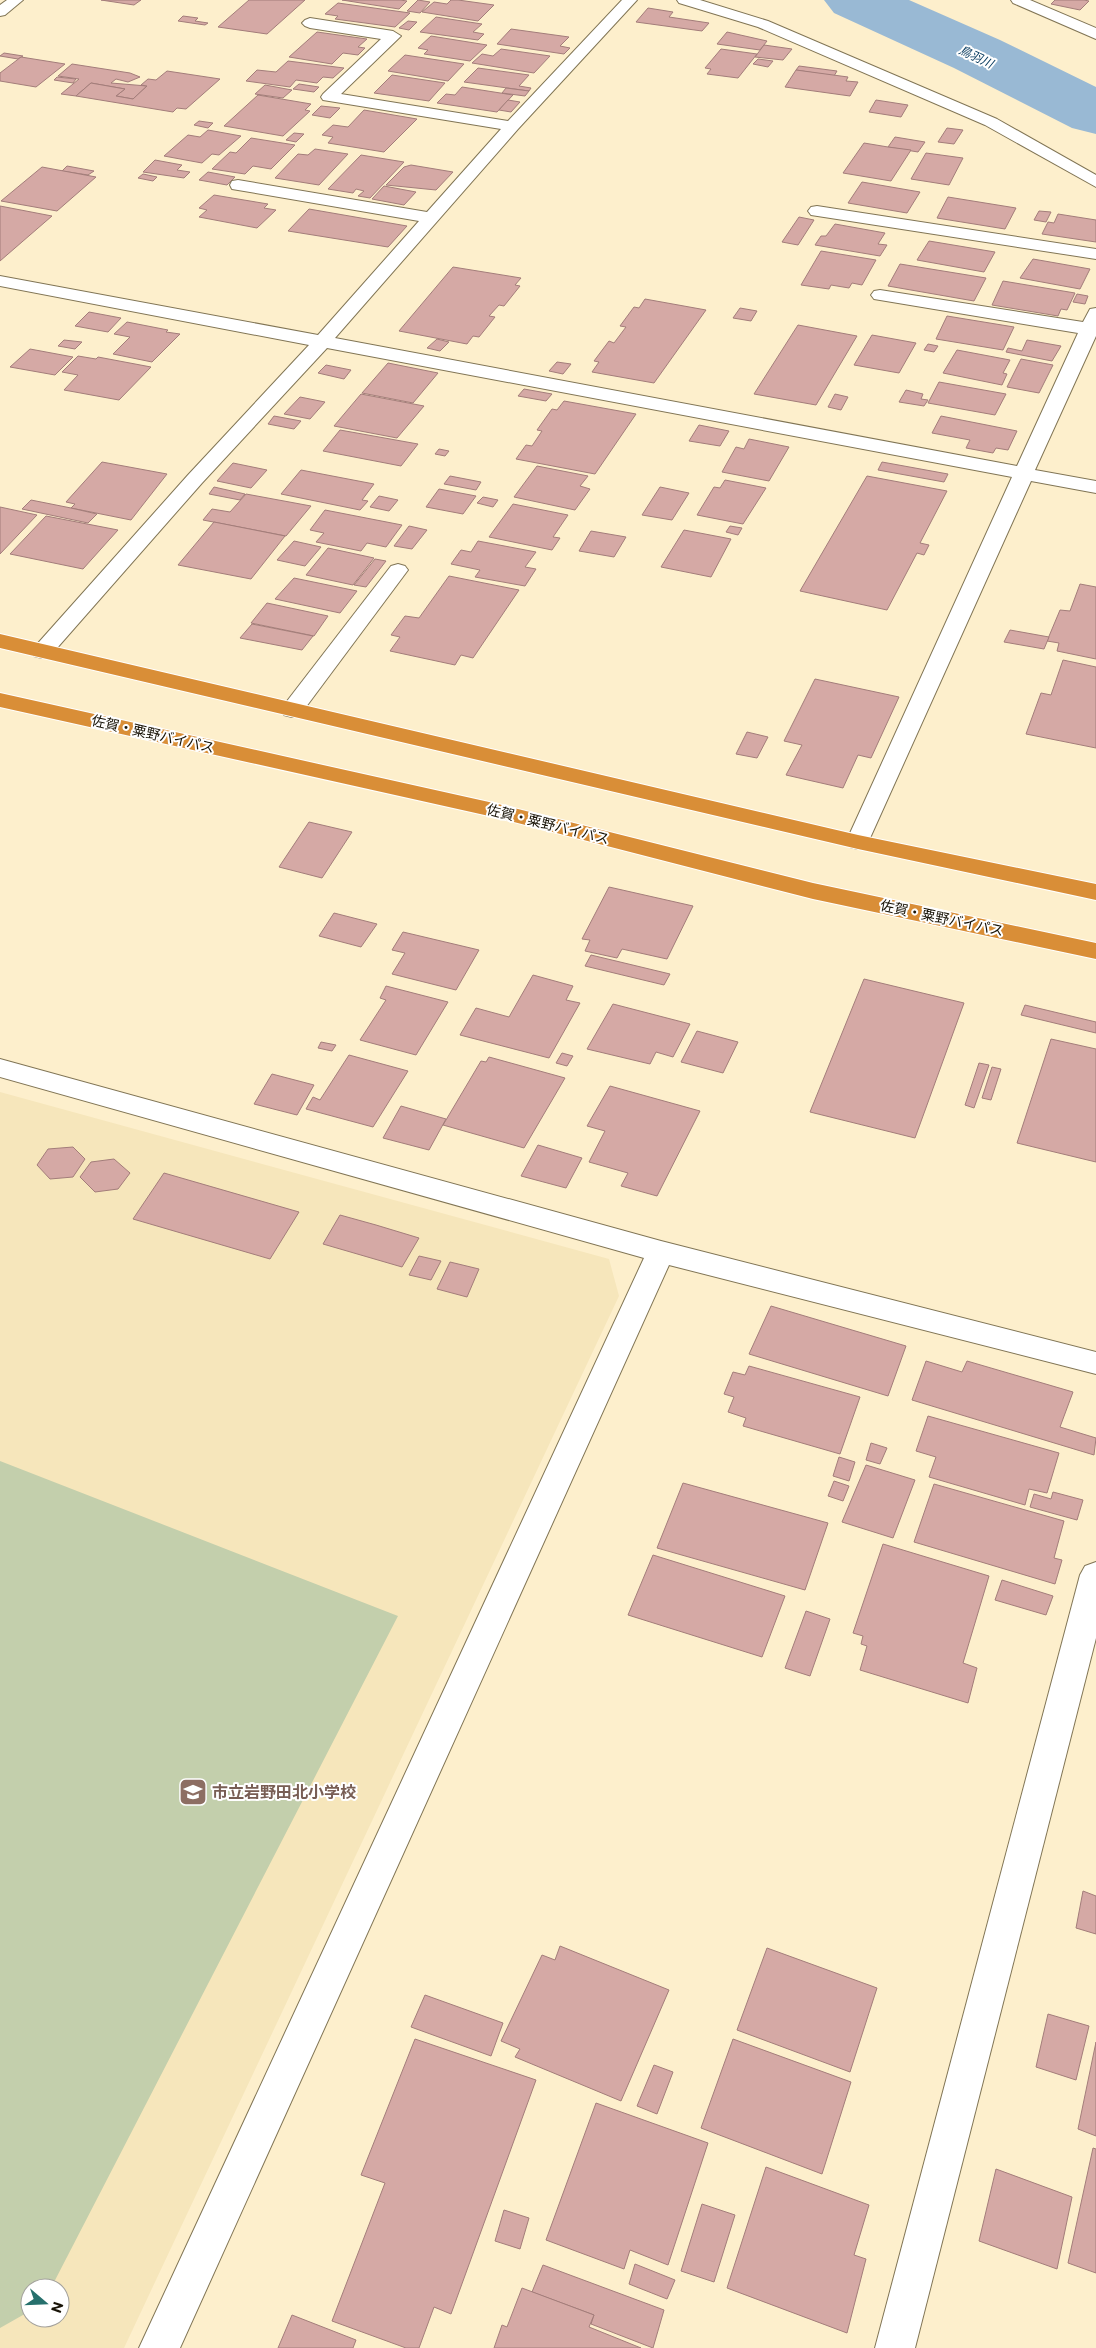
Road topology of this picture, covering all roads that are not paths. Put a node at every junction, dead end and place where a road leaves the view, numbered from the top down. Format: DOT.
graph roads {
  1 [pos="16,0"];
  2 [pos="630,0"];
  3 [pos="684,0"];
  4 [pos="1018,0"];
  5 [pos="0,12"];
  6 [pos="310,24"];
  7 [pos="1096,34"];
  8 [pos="512,126"];
  9 [pos="1096,182"];
  10 [pos="238,185"];
  11 [pos="818,210"];
  12 [pos="431,218"];
  13 [pos="1096,254"];
  14 [pos="0,280"];
  15 [pos="880,295"];
  16 [pos="1094,324"];
  17 [pos="322,342"];
  18 [pos="1024,474"];
  19 [pos="1096,487"];
  20 [pos="398,570"];
  21 [pos="0,641"];
  22 [pos="42,651"];
  23 [pos="0,700"];
  24 [pos="292,710"];
  25 [pos="858,842"];
  26 [pos="1096,892"];
  27 [pos="1096,951"];
  28 [pos="0,1068"];
  29 [pos="661,1252"];
  30 [pos="1096,1362"];
  31 [pos="1096,1575"];
  32 [pos="159,2348"];
  33 [pos="895,2348"];
  1 -- 5 [label="street"];
  2 -- 8 [label="street"];
  3 -- 9 [label="street"];
  4 -- 7 [label="street"];
  6 -- 8 [label="street"];
  8 -- 12 [label="street"];
  10 -- 12 [label="street"];
  11 -- 13 [label="street"];
  12 -- 17 [label="street"];
  14 -- 17 [label="street"];
  15 -- 16 [label="street"];
  16 -- 18 [label="street"];
  17 -- 18 [label="street"];
  17 -- 22 [label="street"];
  18 -- 19 [label="street"];
  18 -- 25 [label="street"];
  20 -- 24 [label="street"];
  21 -- 22 [label="highway"];
  22 -- 24 [label="highway"];
  23 -- 27 [label="highway, 佐賀・粟野バイパス"];
  24 -- 25 [label="highway"];
  25 -- 26 [label="highway"];
  28 -- 29 [label="street"];
  29 -- 30 [label="street"];
  29 -- 32 [label="street"];
  31 -- 33 [label="street"];
}
